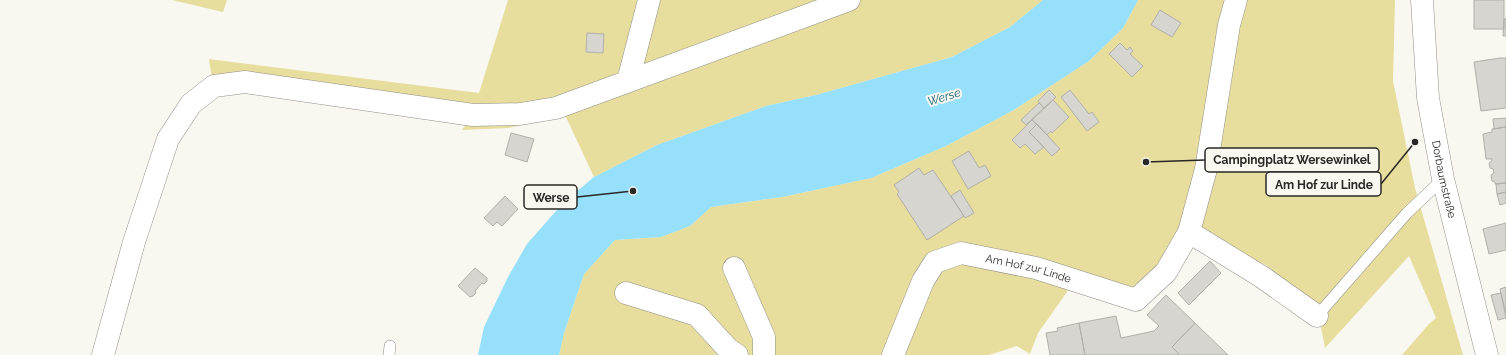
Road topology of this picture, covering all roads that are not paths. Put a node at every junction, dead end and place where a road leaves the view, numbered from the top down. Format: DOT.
graph roads {
  1 [pos="649,0"];
  2 [pos="849,0"];
  3 [pos="1236,0"];
  4 [pos="1422,0"];
  5 [pos="628,81"];
  6 [pos="1443,179"];
  7 [pos="1189,232"];
  8 [pos="734,268"];
  9 [pos="626,293"];
  10 [pos="1317,316"];
  11 [pos="103,355"];
  12 [pos="737,355"];
  13 [pos="764,355"];
  14 [pos="893,355"];
  15 [pos="1487,355"];
  1 -- 5 [label="street"];
  2 -- 5 [label="street"];
  3 -- 7 [label="street, Am Hof zur Linde"];
  4 -- 6 [label="street, Dorbaumstraße"];
  5 -- 11 [label="street"];
  6 -- 10 [label="lane"];
  6 -- 15 [label="street, Dorbaumstraße"];
  7 -- 10 [label="street"];
  7 -- 14 [label="street, Am Hof zur Linde"];
  8 -- 13 [label="street"];
  9 -- 12 [label="street"];
}
